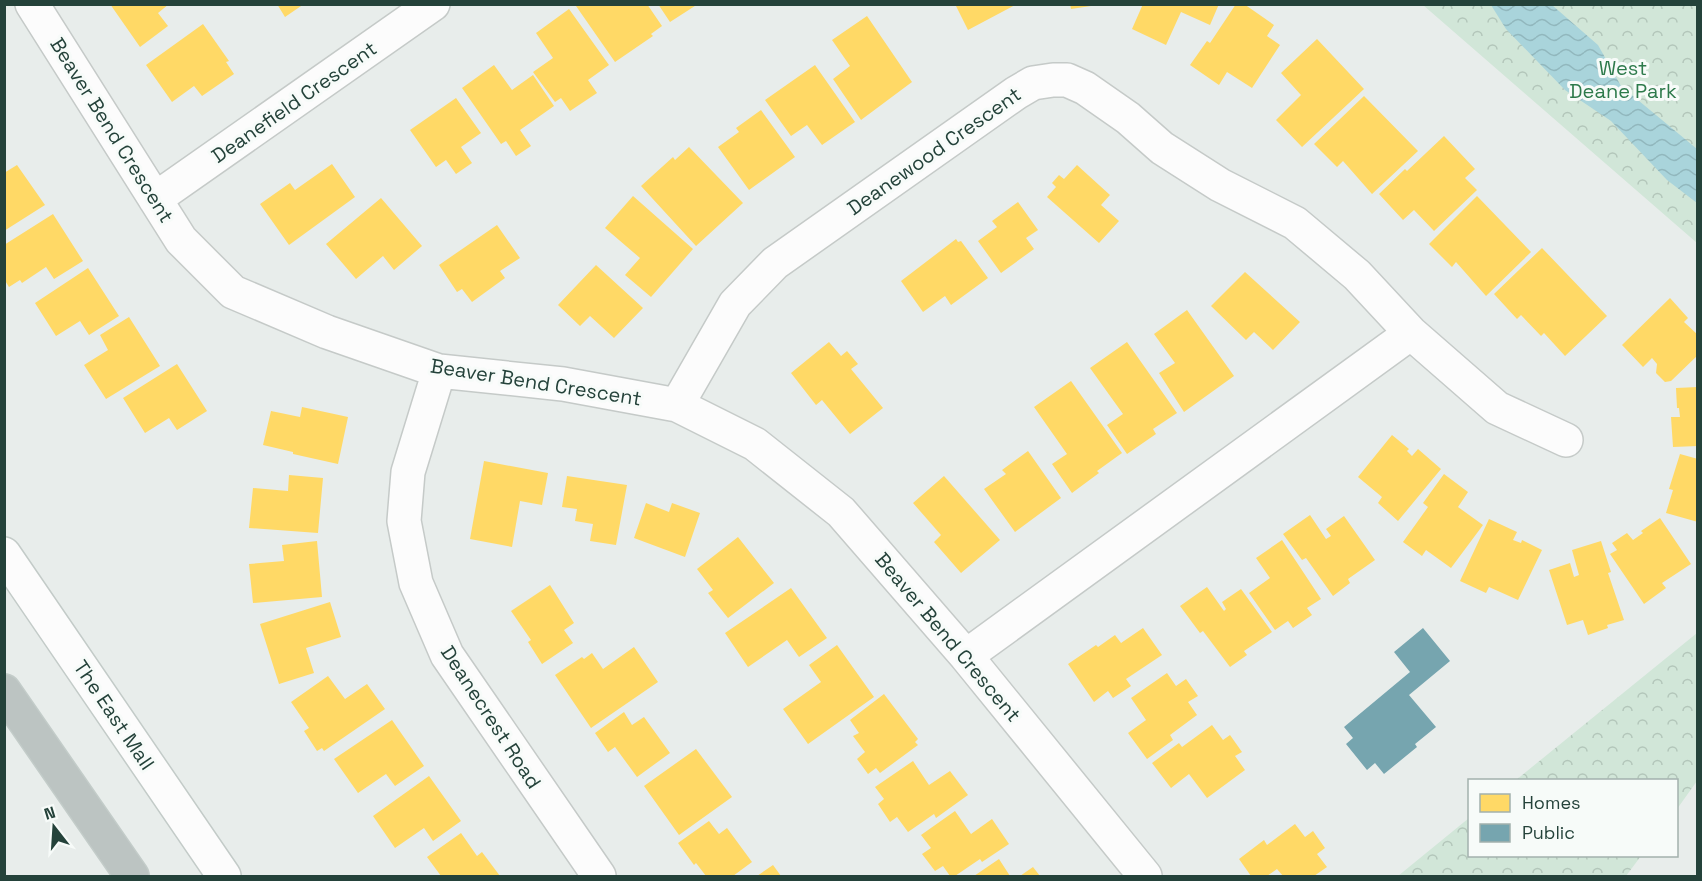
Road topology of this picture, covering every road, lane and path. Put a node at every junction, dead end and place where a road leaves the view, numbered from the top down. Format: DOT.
graph roads {
  1 [pos="32,4"];
  2 [pos="433,4"];
  3 [pos="155,199"];
  4 [pos="1411,333"];
  5 [pos="439,371"];
  6 [pos="677,405"];
  7 [pos="1566,440"];
  8 [pos="4,554"];
  9 [pos="966,656"];
  10 [pos="4,691"];
  11 [pos="132,876"];
  12 [pos="224,876"];
  13 [pos="599,876"];
  14 [pos="1145,876"];
  1 -- 3 [label="street, Beaver Bend Crescent"];
  2 -- 3 [label="street, Deanefield Crescent"];
  3 -- 5 [label="street, Beaver Bend Crescent"];
  4 -- 6 [label="street, Deanewood Crescent"];
  4 -- 7 [label="street, Deanewood Crescent"];
  4 -- 9 [label="street"];
  5 -- 6 [label="street, Beaver Bend Crescent"];
  5 -- 13 [label="street, Deanecrest Road"];
  6 -- 9 [label="street, Beaver Bend Crescent"];
  8 -- 12 [label="street, The East Mall"];
  9 -- 14 [label="street, Beaver Bend Crescent"];
  10 -- 11 [label="highway"];
}
